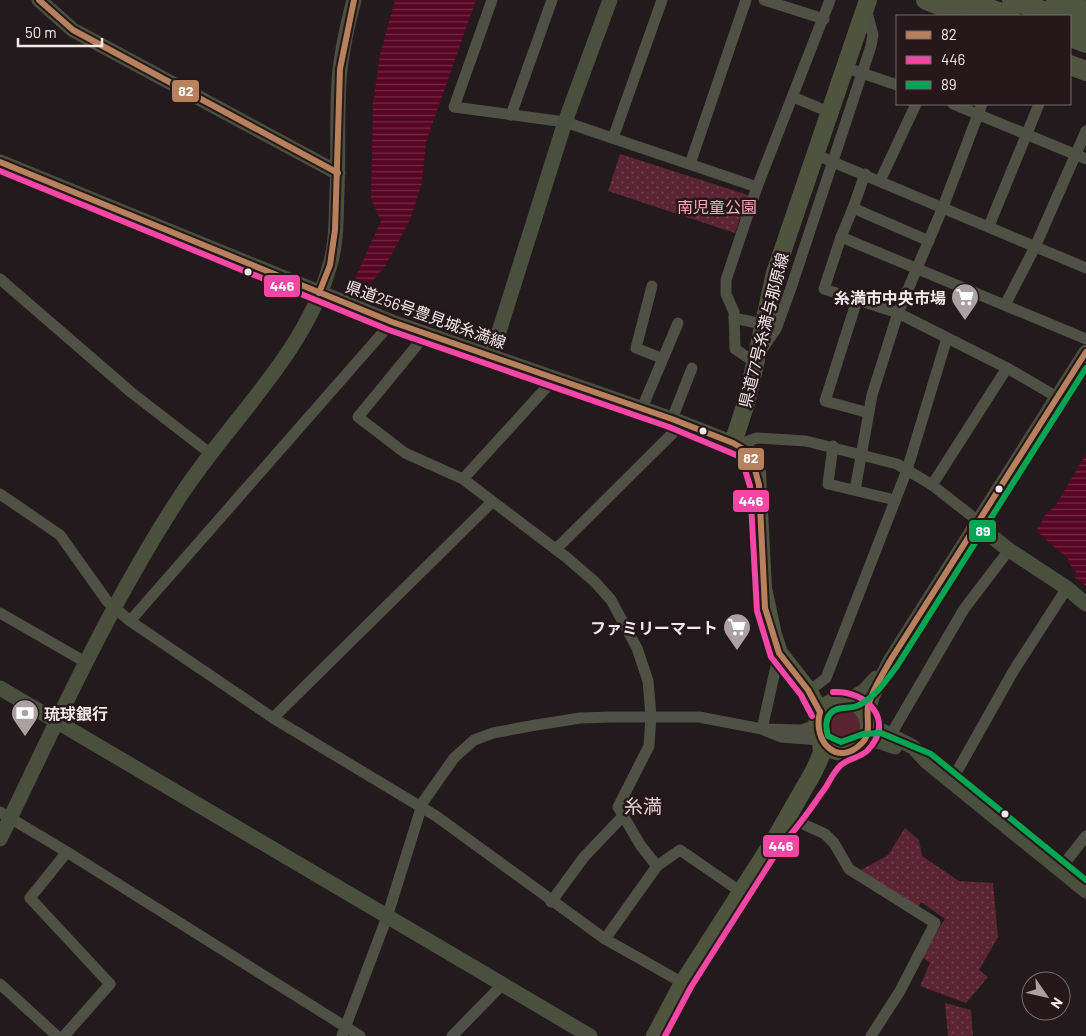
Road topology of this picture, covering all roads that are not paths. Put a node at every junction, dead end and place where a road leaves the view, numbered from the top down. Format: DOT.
graph roads {
  1 [pos="39,0"];
  2 [pos="354,0"];
  3 [pos="492,0"];
  4 [pos="552,0"];
  5 [pos="610,0"];
  6 [pos="662,0"];
  7 [pos="746,0"];
  8 [pos="764,0"];
  9 [pos="830,0"];
  10 [pos="878,0"];
  11 [pos="926,0"];
  12 [pos="1012,0"];
  13 [pos="1056,0"];
  14 [pos="868,8"];
  15 [pos="1086,11"];
  16 [pos="961,13"];
  17 [pos="994,15"];
  18 [pos="1055,15"];
  19 [pos="824,19"];
  20 [pos="1071,21"];
  21 [pos="1086,26"];
  22 [pos="1071,37"];
  23 [pos="1086,43"];
  24 [pos="1071,53"];
  25 [pos="1086,58"];
  26 [pos="1071,65"];
  27 [pos="844,67"];
  28 [pos="1086,71"];
  29 [pos="862,74"];
  30 [pos="896,84"];
  31 [pos="793,97"];
  32 [pos="916,105"];
  33 [pos="958,105"];
  34 [pos="1039,105"];
  35 [pos="980,109"];
  36 [pos="828,112"];
  37 [pos="511,115"];
  38 [pos="565,122"];
  39 [pos="1086,131"];
  40 [pos="1026,134"];
  41 [pos="613,138"];
  42 [pos="814,154"];
  43 [pos="1074,155"];
  44 [pos="1086,159"];
  45 [pos="0,162"];
  46 [pos="833,162"];
  47 [pos="690,164"];
  48 [pos="338,174"];
  49 [pos="865,174"];
  50 [pos="880,181"];
  51 [pos="757,187"];
  52 [pos="943,207"];
  53 [pos="853,208"];
  54 [pos="988,226"];
  55 [pos="840,237"];
  56 [pos="929,241"];
  57 [pos="1036,247"];
  58 [pos="918,268"];
  59 [pos="1086,268"];
  60 [pos="0,279"];
  61 [pos="652,286"];
  62 [pos="319,293"];
  63 [pos="857,300"];
  64 [pos="1005,305"];
  65 [pos="898,313"];
  66 [pos="734,318"];
  67 [pos="392,322"];
  68 [pos="678,323"];
  69 [pos="762,324"];
  70 [pos="422,333"];
  71 [pos="947,338"];
  72 [pos="1086,339"];
  73 [pos="1086,352"];
  74 [pos="491,357"];
  75 [pos="661,358"];
  76 [pos="756,360"];
  77 [pos="692,368"];
  78 [pos="1007,368"];
  79 [pos="555,378"];
  80 [pos="1057,397"];
  81 [pos="642,408"];
  82 [pos="868,413"];
  83 [pos="678,421"];
  84 [pos="735,444"];
  85 [pos="833,446"];
  86 [pos="861,453"];
  87 [pos="211,454"];
  88 [pos="907,470"];
  89 [pos="463,479"];
  90 [pos="932,485"];
  91 [pos="855,490"];
  92 [pos="0,494"];
  93 [pos="895,500"];
  94 [pos="492,502"];
  95 [pos="976,524"];
  96 [pos="556,549"];
  97 [pos="1009,550"];
  98 [pos="1066,588"];
  99 [pos="1086,604"];
  100 [pos="115,609"];
  101 [pos="0,613"];
  102 [pos="130,621"];
  103 [pos="770,623"];
  104 [pos="779,653"];
  105 [pos="890,661"];
  106 [pos="87,663"];
  107 [pos="817,685"];
  108 [pos="0,688"];
  109 [pos="651,716"];
  110 [pos="273,718"];
  111 [pos="827,720"];
  112 [pos="868,720"];
  113 [pos="56,722"];
  114 [pos="762,730"];
  115 [pos="890,736"];
  116 [pos="862,744"];
  117 [pos="843,752"];
  118 [pos="928,762"];
  119 [pos="951,782"];
  120 [pos="422,808"];
  121 [pos="5,815"];
  122 [pos="623,816"];
  123 [pos="792,819"];
  124 [pos="1086,836"];
  125 [pos="0,839"];
  126 [pos="775,839"];
  127 [pos="67,852"];
  128 [pos="658,866"];
  129 [pos="1060,869"];
  130 [pos="1086,891"];
  131 [pos="741,892"];
  132 [pos="551,902"];
  133 [pos="387,917"];
  134 [pos="605,939"];
  135 [pos="683,983"];
  136 [pos="0,984"];
  137 [pos="502,985"];
  138 [pos="344,1031"];
  139 [pos="56,1036"];
  140 [pos="64,1036"];
  141 [pos="360,1036"];
  142 [pos="452,1036"];
  143 [pos="590,1036"];
  144 [pos="655,1036"];
  145 [pos="871,1036"];
  1 -- 48 [label="street"];
  2 -- 48 [label="street"];
  3 -- 37 [label="street"];
  4 -- 37 [label="street"];
  5 -- 38 [label="street"];
  6 -- 41 [label="street"];
  7 -- 47 [label="street"];
  8 -- 19 [label="street"];
  9 -- 19 [label="street"];
  10 -- 14 [label="main road, 県道77号糸満与那原線"];
  11 -- 16 [label="highway"];
  12 -- 18 [label="highway"];
  13 -- 15 [label="highway"];
  14 -- 27 [label="main road, 県道77号糸満与那原線"];
  14 -- 29 [label="street"];
  16 -- 17 [label="highway"];
  19 -- 31 [label="street"];
  20 -- 21 [label="highway"];
  22 -- 23 [label="highway"];
  24 -- 25 [label="highway"];
  26 -- 28 [label="highway"];
  27 -- 29 [label="street"];
  27 -- 36 [label="main road, 県道77号糸満与那原線"];
  29 -- 30 [label="street"];
  29 -- 46 [label="street"];
  31 -- 36 [label="street"];
  31 -- 51 [label="street"];
  32 -- 50 [label="street"];
  33 -- 35 [label="street"];
  34 -- 40 [label="street"];
  35 -- 40 [label="street"];
  35 -- 52 [label="street"];
  36 -- 42 [label="main road, 県道77号糸満与那原線"];
  37 -- 38 [label="street"];
  38 -- 41 [label="street"];
  38 -- 74 [label="street"];
  39 -- 43 [label="street"];
  40 -- 43 [label="street"];
  40 -- 54 [label="street"];
  41 -- 47 [label="street"];
  42 -- 46 [label="street"];
  42 -- 69 [label="main road, 県道77号糸満与那原線"];
  43 -- 44 [label="street"];
  43 -- 57 [label="street"];
  45 -- 62 [label="street, 県道256号豊見城糸満線"];
  46 -- 49 [label="street"];
  46 -- 76 [label="street"];
  47 -- 51 [label="street"];
  48 -- 62 [label="street"];
  49 -- 50 [label="street"];
  49 -- 53 [label="street"];
  50 -- 52 [label="street"];
  51 -- 66 [label="street"];
  52 -- 54 [label="street"];
  52 -- 56 [label="street"];
  53 -- 55 [label="street"];
  53 -- 56 [label="street"];
  54 -- 57 [label="street"];
  55 -- 58 [label="street"];
  55 -- 63 [label="street"];
  56 -- 58 [label="street"];
  57 -- 59 [label="street"];
  57 -- 64 [label="street"];
  58 -- 64 [label="street"];
  58 -- 65 [label="street"];
  60 -- 87 [label="street"];
  61 -- 75 [label="street"];
  62 -- 67 [label="street, 県道256号豊見城糸満線"];
  62 -- 87 [label="street"];
  63 -- 65 [label="street"];
  63 -- 82 [label="street"];
  64 -- 72 [label="street"];
  65 -- 71 [label="street"];
  65 -- 82 [label="street"];
  66 -- 69 [label="street"];
  66 -- 76 [label="street"];
  67 -- 70 [label="street, 県道256号豊見城糸満線"];
  67 -- 102 [label="street"];
  68 -- 75 [label="street"];
  69 -- 76 [label="main road, 県道77号糸満与那原線"];
  70 -- 74 [label="street, 県道256号豊見城糸満線"];
  70 -- 89 [label="street"];
  71 -- 78 [label="street"];
  71 -- 88 [label="street"];
  73 -- 80 [label="street"];
  74 -- 79 [label="street, 県道256号豊見城糸満線"];
  75 -- 81 [label="street"];
  76 -- 84 [label="main road, 県道77号糸満与那原線"];
  77 -- 83 [label="street"];
  78 -- 80 [label="street"];
  78 -- 90 [label="street"];
  79 -- 81 [label="street, 県道256号豊見城糸満線"];
  79 -- 89 [label="street"];
  80 -- 95 [label="street"];
  81 -- 83 [label="street, 県道256号豊見城糸満線"];
  82 -- 86 [label="street"];
  83 -- 84 [label="street, 県道256号豊見城糸満線"];
  83 -- 96 [label="street"];
  84 -- 85 [label="street"];
  84 -- 103 [label="main road"];
  85 -- 86 [label="street"];
  85 -- 91 [label="street"];
  86 -- 88 [label="street"];
  86 -- 91 [label="street"];
  87 -- 100 [label="street"];
  88 -- 90 [label="street"];
  88 -- 93 [label="street"];
  89 -- 94 [label="street"];
  90 -- 95 [label="street"];
  91 -- 93 [label="street"];
  92 -- 100 [label="street"];
  93 -- 107 [label="street"];
  94 -- 96 [label="street"];
  94 -- 110 [label="street"];
  95 -- 97 [label="street"];
  95 -- 105 [label="street"];
  96 -- 109 [label="street"];
  97 -- 98 [label="street"];
  97 -- 115 [label="street"];
  98 -- 99 [label="street"];
  98 -- 119 [label="street"];
  100 -- 102 [label="street"];
  100 -- 106 [label="street"];
  101 -- 106 [label="street"];
  102 -- 110 [label="street"];
  103 -- 104 [label="main road"];
  103 -- 107 [label="main road"];
  104 -- 111 [label="main road"];
  104 -- 114 [label="street"];
  105 -- 111 [label="street"];
  105 -- 112 [label="street"];
  106 -- 113 [label="street"];
  107 -- 111 [label="main road"];
  108 -- 113 [label="street"];
  109 -- 114 [label="street"];
  109 -- 120 [label="street"];
  109 -- 122 [label="street"];
  110 -- 120 [label="street"];
  111 -- 112 [label="main road"];
  111 -- 114 [label="street"];
  111 -- 117 [label="main road"];
  111 -- 126 [label="main road"];
  112 -- 115 [label="street"];
  112 -- 116 [label="main road"];
  113 -- 121 [label="street"];
  113 -- 133 [label="street"];
  115 -- 118 [label="street"];
  116 -- 117 [label="main road"];
  116 -- 118 [label="street"];
  117 -- 123 [label="main road"];
  118 -- 119 [label="street"];
  119 -- 129 [label="street"];
  120 -- 132 [label="street"];
  120 -- 133 [label="street"];
  121 -- 125 [label="street"];
  121 -- 127 [label="street"];
  122 -- 128 [label="street"];
  122 -- 132 [label="street"];
  123 -- 126 [label="main road"];
  123 -- 145 [label="street"];
  124 -- 129 [label="street"];
  126 -- 131 [label="main road"];
  127 -- 138 [label="street"];
  127 -- 140 [label="street"];
  128 -- 131 [label="street"];
  128 -- 134 [label="street"];
  129 -- 130 [label="street"];
  131 -- 135 [label="main road"];
  132 -- 134 [label="street"];
  133 -- 137 [label="street"];
  133 -- 138 [label="street"];
  134 -- 135 [label="street"];
  135 -- 144 [label="main road"];
  136 -- 139 [label="street"];
  137 -- 142 [label="street"];
  137 -- 143 [label="street"];
  138 -- 141 [label="street"];
}
